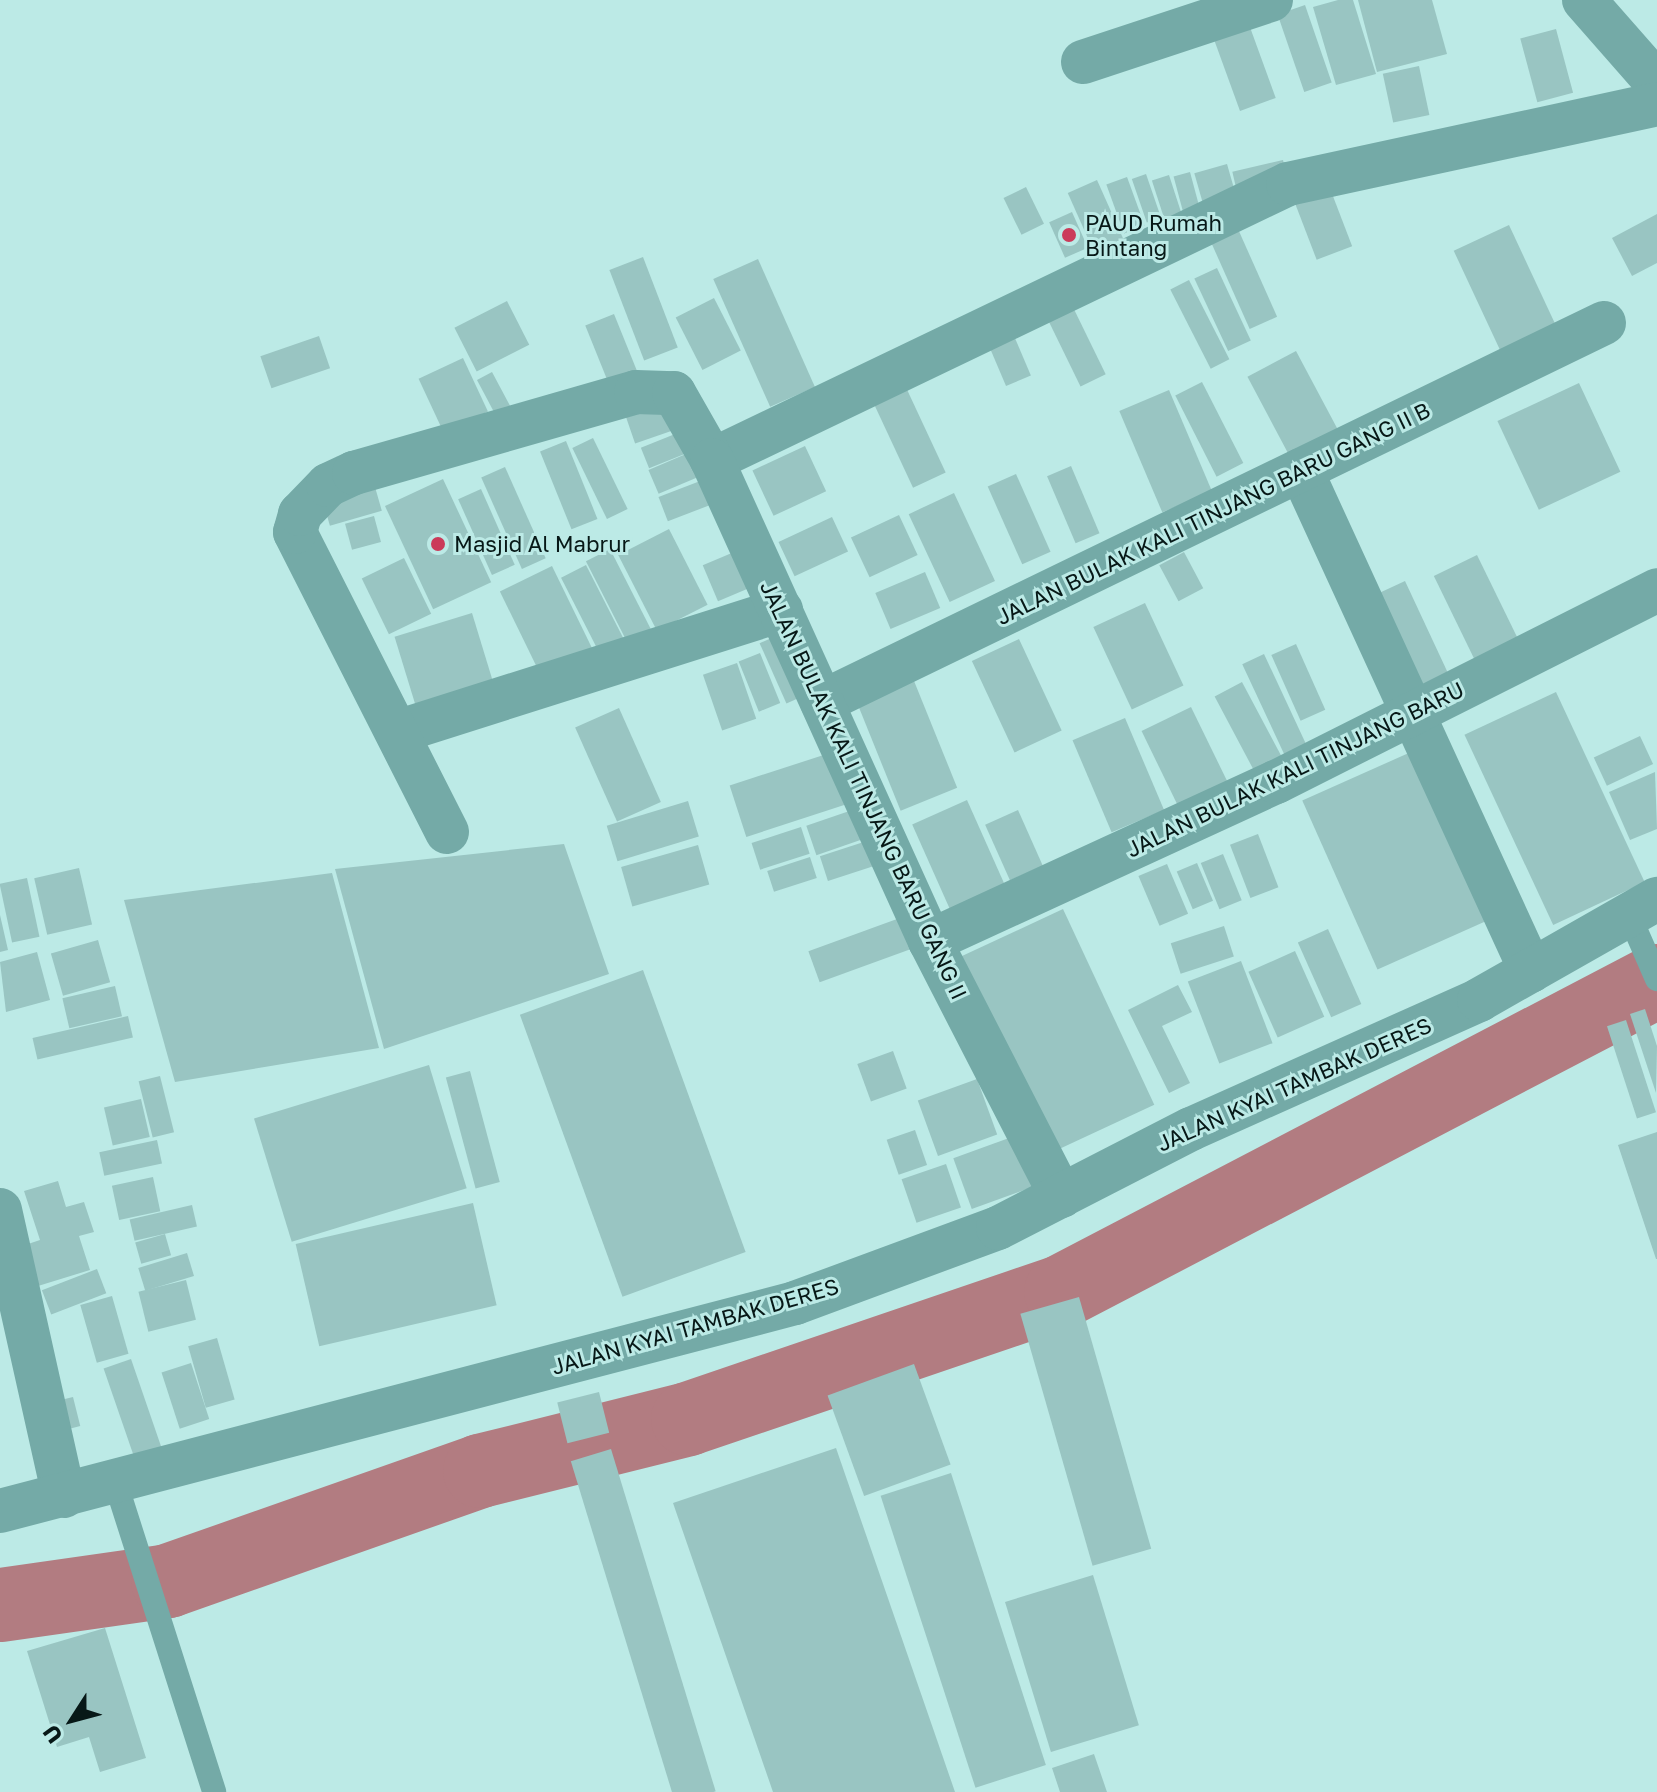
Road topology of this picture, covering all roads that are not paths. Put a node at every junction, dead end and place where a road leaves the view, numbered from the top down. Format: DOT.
graph roads {
  1 [pos="1271,0"];
  2 [pos="1584,0"];
  3 [pos="1083,62"];
  4 [pos="1657,83"];
  5 [pos="1657,104"];
  6 [pos="1604,323"];
  7 [pos="712,460"];
  8 [pos="1301,470"];
  9 [pos="1657,590"];
  10 [pos="781,610"];
  11 [pos="822,702"];
  12 [pos="1415,711"];
  13 [pos="397,732"];
  14 [pos="447,832"];
  15 [pos="1643,907"];
  16 [pos="930,941"];
  17 [pos="1531,971"];
  18 [pos="1654,972"];
  19 [pos="1061,1196"];
  20 [pos="0,1210"];
  21 [pos="116,1484"];
  22 [pos="64,1496"];
  23 [pos="0,1511"];
  24 [pos="214,1792"];
  1 -- 3 [label="street"];
  2 -- 4 [label="street"];
  5 -- 7 [label="street"];
  6 -- 8 [label="street, JALAN BULAK KALI TINJANG BARU GANG II B"];
  7 -- 10 [label="street, JALAN BULAK KALI TINJANG BARU GANG II"];
  7 -- 13 [label="street, JALAN BULAK KALI TINJANG BARU GANG II"];
  8 -- 11 [label="street, JALAN BULAK KALI TINJANG BARU GANG II B"];
  8 -- 12 [label="street"];
  9 -- 12 [label="street, JALAN BULAK KALI TINJANG BARU"];
  10 -- 11 [label="street, JALAN BULAK KALI TINJANG BARU GANG II"];
  10 -- 13 [label="street"];
  11 -- 16 [label="street, JALAN BULAK KALI TINJANG BARU GANG II"];
  12 -- 16 [label="street, JALAN BULAK KALI TINJANG BARU"];
  12 -- 17 [label="street"];
  13 -- 14 [label="street"];
  15 -- 17 [label="street, JALAN KYAI TAMBAK DERES"];
  15 -- 18 [label="lane"];
  16 -- 19 [label="street, JALAN BULAK KALI TINJANG BARU GANG II"];
  17 -- 19 [label="street, JALAN KYAI TAMBAK DERES"];
  19 -- 21 [label="street, JALAN KYAI TAMBAK DERES"];
  20 -- 22 [label="street"];
  21 -- 22 [label="street, JALAN KYAI TAMBAK DERES"];
  21 -- 24 [label="lane"];
  22 -- 23 [label="street, JALAN KYAI TAMBAK DERES"];
}
